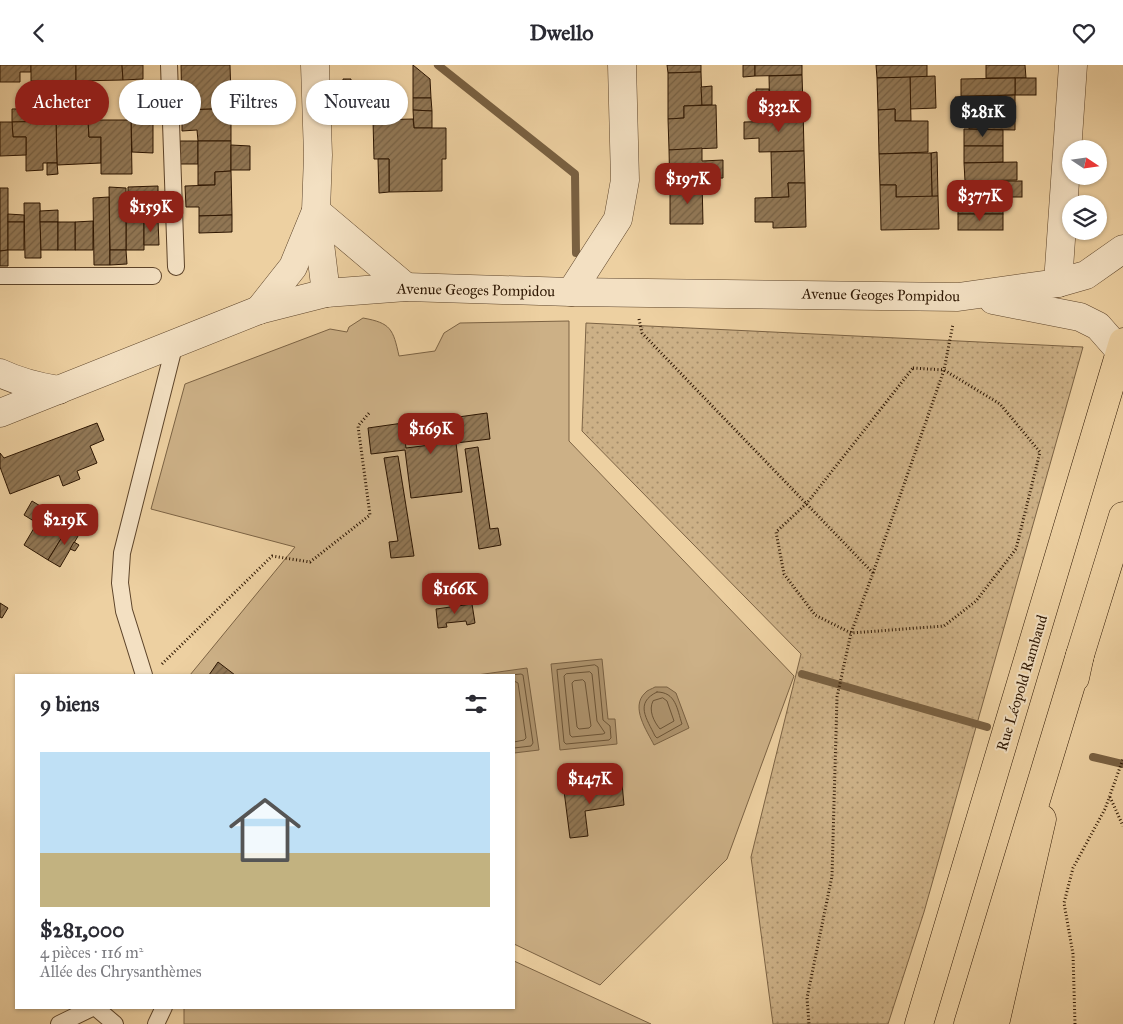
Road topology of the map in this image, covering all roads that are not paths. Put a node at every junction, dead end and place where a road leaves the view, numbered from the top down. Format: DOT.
graph roads {
  1 [pos="169,65"];
  2 [pos="315,65"];
  3 [pos="622,65"];
  4 [pos="1073,65"];
  5 [pos="316,211"];
  6 [pos="1123,249"];
  7 [pos="176,267"];
  8 [pos="0,276"];
  9 [pos="153,276"];
  10 [pos="1058,283"];
  11 [pos="406,287"];
  12 [pos="572,291"];
  13 [pos="326,293"];
  14 [pos="966,296"];
  15 [pos="259,310"];
  16 [pos="175,343"];
  17 [pos="1121,347"];
  18 [pos="0,373"];
  19 [pos="0,386"];
  20 [pos="60,390"];
  21 [pos="9,410"];
  22 [pos="1123,516"];
  23 [pos="1080,655"];
  24 [pos="151,671"];
  25 [pos="91,1009"];
  26 [pos="97,1009"];
  27 [pos="163,1009"];
  28 [pos="59,1024"];
  29 [pos="115,1024"];
  30 [pos="156,1024"];
  31 [pos="919,1024"];
  32 [pos="968,1024"];
  33 [pos="994,1024"];
  1 -- 7 [label="lane"];
  2 -- 5 [label="street"];
  3 -- 12 [label="street"];
  4 -- 10 [label="street"];
  5 -- 11 [label="street"];
  5 -- 13 [label="street"];
  5 -- 15 [label="street"];
  6 -- 10 [label="street, Avenue Geoges Pompidou"];
  8 -- 9 [label="lane"];
  10 -- 14 [label="street, Avenue Geoges Pompidou"];
  11 -- 12 [label="street, Avenue Geoges Pompidou"];
  11 -- 13 [label="street, Avenue Geoges Pompidou"];
  12 -- 14 [label="street, Avenue Geoges Pompidou"];
  13 -- 15 [label="street, Avenue Geoges Pompidou"];
  14 -- 17 [label="street, Avenue Geoges Pompidou"];
  15 -- 16 [label="street, Avenue Geoges Pompidou"];
  16 -- 20 [label="street, Avenue Geoges Pompidou"];
  16 -- 24 [label="lane"];
  17 -- 31 [label="main road, Rue Léopold Rambaud"];
  18 -- 20 [label="street"];
  19 -- 21 [label="street"];
  20 -- 21 [label="street, Avenue Geoges Pompidou"];
  22 -- 23 [label="main road"];
  23 -- 32 [label="main road"];
  23 -- 33 [label="main road"];
  25 -- 28 [label="lane"];
  26 -- 29 [label="lane"];
  27 -- 30 [label="lane"];
}
